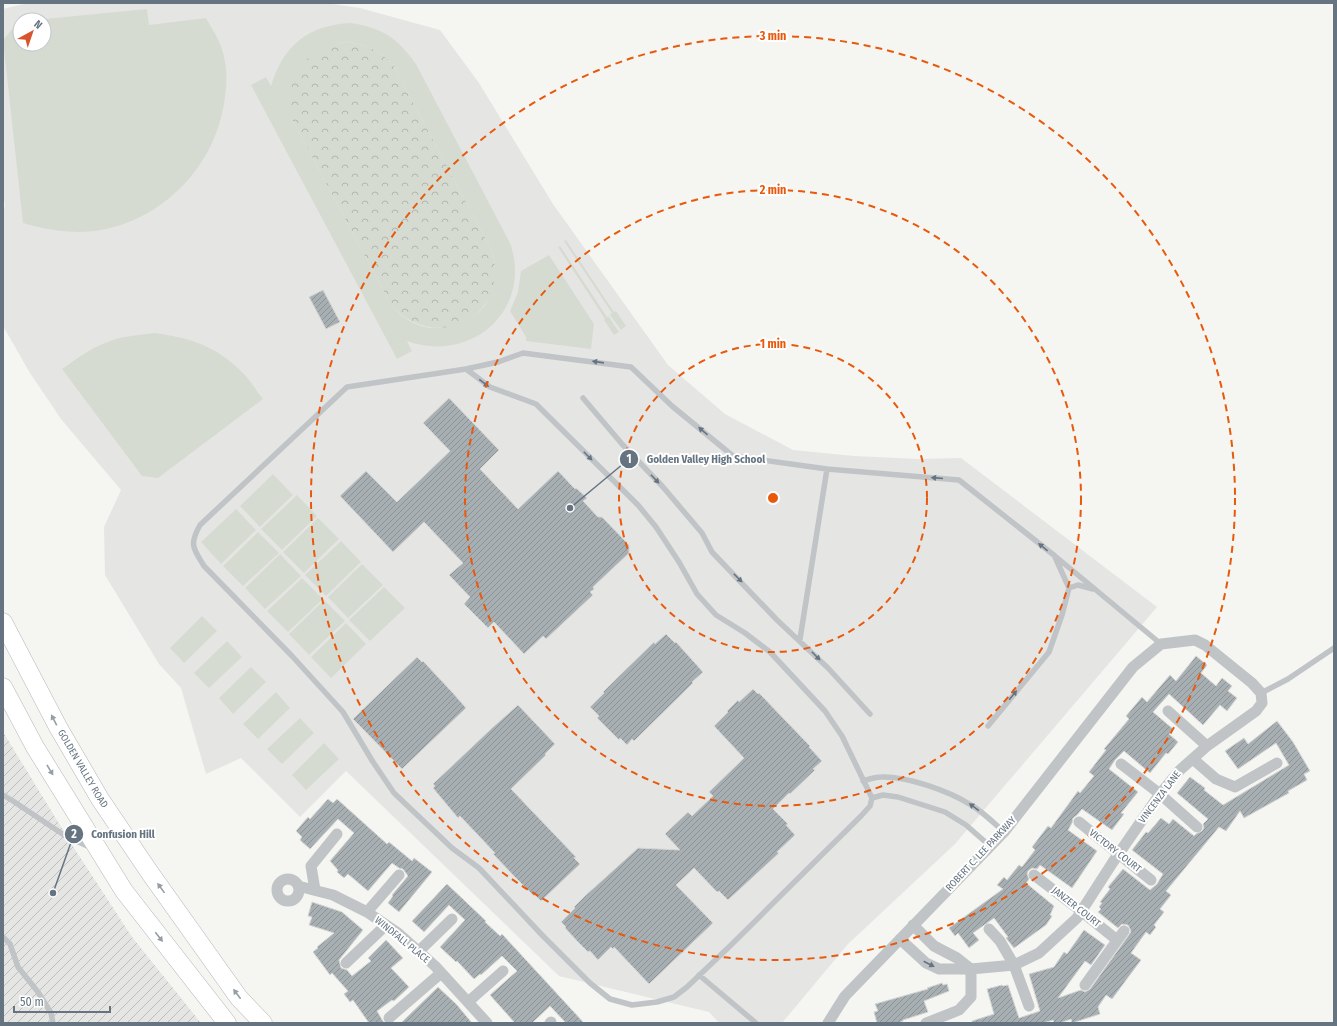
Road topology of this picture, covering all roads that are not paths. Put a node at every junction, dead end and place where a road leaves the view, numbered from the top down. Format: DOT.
graph roads {
  1 [pos="466,369"];
  2 [pos="583,398"];
  3 [pos="826,469"];
  4 [pos="1055,556"];
  5 [pos="1069,588"];
  6 [pos="1095,589"];
  7 [pos="3,622"];
  8 [pos="800,640"];
  9 [pos="1161,644"];
  10 [pos="1334,648"];
  11 [pos="3,687"];
  12 [pos="1261,693"];
  13 [pos="1168,711"];
  14 [pos="870,714"];
  15 [pos="988,726"];
  16 [pos="1207,746"];
  17 [pos="1193,759"];
  18 [pos="1277,763"];
  19 [pos="1120,764"];
  20 [pos="863,781"];
  21 [pos="1160,794"];
  22 [pos="3,795"];
  23 [pos="872,798"];
  24 [pos="1079,822"];
  25 [pos="1198,827"];
  26 [pos="1004,832"];
  27 [pos="337,834"];
  28 [pos="990,846"];
  29 [pos="99,851"];
  30 [pos="1118,854"];
  31 [pos="399,875"];
  32 [pos="1034,875"];
  33 [pos="1152,880"];
  34 [pos="298,886"];
  35 [pos="315,890"];
  36 [pos="1082,910"];
  37 [pos="367,912"];
  38 [pos="452,920"];
  39 [pos="386,925"];
  40 [pos="913,925"];
  41 [pos="989,929"];
  42 [pos="3,937"];
  43 [pos="900,939"];
  44 [pos="418,952"];
  45 [pos="346,963"];
  46 [pos="1014,964"];
  47 [pos="971,970"];
  48 [pos="503,971"];
  49 [pos="441,973"];
  50 [pos="699,975"];
  51 [pos="1085,986"];
  52 [pos="468,1002"];
  53 [pos="1029,1006"];
  54 [pos="389,1018"];
  55 [pos="53,1023"];
  56 [pos="227,1023"];
  57 [pos="263,1023"];
  58 [pos="487,1023"];
  59 [pos="756,1023"];
  60 [pos="828,1023"];
  61 [pos="926,1023"];
  3 -- 1 [label="lane, one-way"];
  1 -- 20 [label="lane, one-way"];
  1 -- 50 [label="lane"];
  2 -- 8 [label="lane, one-way"];
  4 -- 3 [label="lane, one-way"];
  3 -- 8 [label="lane"];
  4 -- 5 [label="lane"];
  4 -- 6 [label="lane"];
  5 -- 6 [label="lane"];
  15 -- 5 [label="lane, one-way"];
  6 -- 9 [label="lane"];
  57 -- 7 [label="main road, GOLDEN VALLEY ROAD, one-way"];
  8 -- 14 [label="lane, one-way"];
  9 -- 12 [label="street"];
  9 -- 26 [label="street, ROBERT C. LEE PARKWAY"];
  10 -- 12 [label="lane"];
  11 -- 29 [label="main road, one-way"];
  12 -- 16 [label="street, VINCENZA LANE"];
  13 -- 16 [label="street"];
  16 -- 17 [label="street, VINCENZA LANE"];
  17 -- 18 [label="street"];
  17 -- 21 [label="street, VINCENZA LANE"];
  19 -- 21 [label="street"];
  20 -- 23 [label="lane"];
  26 -- 20 [label="lane, one-way"];
  21 -- 25 [label="street"];
  21 -- 30 [label="street, VINCENZA LANE"];
  22 -- 29 [label="lane"];
  23 -- 28 [label="lane"];
  23 -- 50 [label="lane"];
  24 -- 30 [label="street, VICTORY COURT"];
  26 -- 28 [label="street, ROBERT C. LEE PARKWAY"];
  27 -- 35 [label="street"];
  28 -- 40 [label="street, ROBERT C. LEE PARKWAY"];
  29 -- 56 [label="main road, one-way"];
  30 -- 33 [label="street, VICTORY COURT"];
  30 -- 36 [label="street, VINCENZA LANE"];
  31 -- 37 [label="street"];
  32 -- 36 [label="street, JANZER COURT"];
  34 -- 35 [label="street, WINDFALL PLACE"];
  35 -- 37 [label="street, WINDFALL PLACE"];
  36 -- 46 [label="street, VINCENZA LANE"];
  36 -- 51 [label="street, JANZER COURT"];
  37 -- 39 [label="street, WINDFALL PLACE"];
  38 -- 44 [label="street"];
  39 -- 44 [label="street, WINDFALL PLACE"];
  39 -- 45 [label="street"];
  40 -- 43 [label="street, ROBERT C. LEE PARKWAY"];
  40 -- 47 [label="street"];
  41 -- 46 [label="street"];
  42 -- 55 [label="lane"];
  43 -- 47 [label="street, VINCENZA LANE, one-way"];
  43 -- 60 [label="street, ROBERT C. LEE PARKWAY"];
  44 -- 49 [label="street, WINDFALL PLACE"];
  46 -- 47 [label="street, VINCENZA LANE"];
  46 -- 53 [label="street"];
  47 -- 61 [label="street"];
  48 -- 52 [label="street"];
  49 -- 52 [label="street, WINDFALL PLACE"];
  49 -- 54 [label="street"];
  50 -- 59 [label="lane"];
  52 -- 58 [label="street, WINDFALL PLACE"];
}
